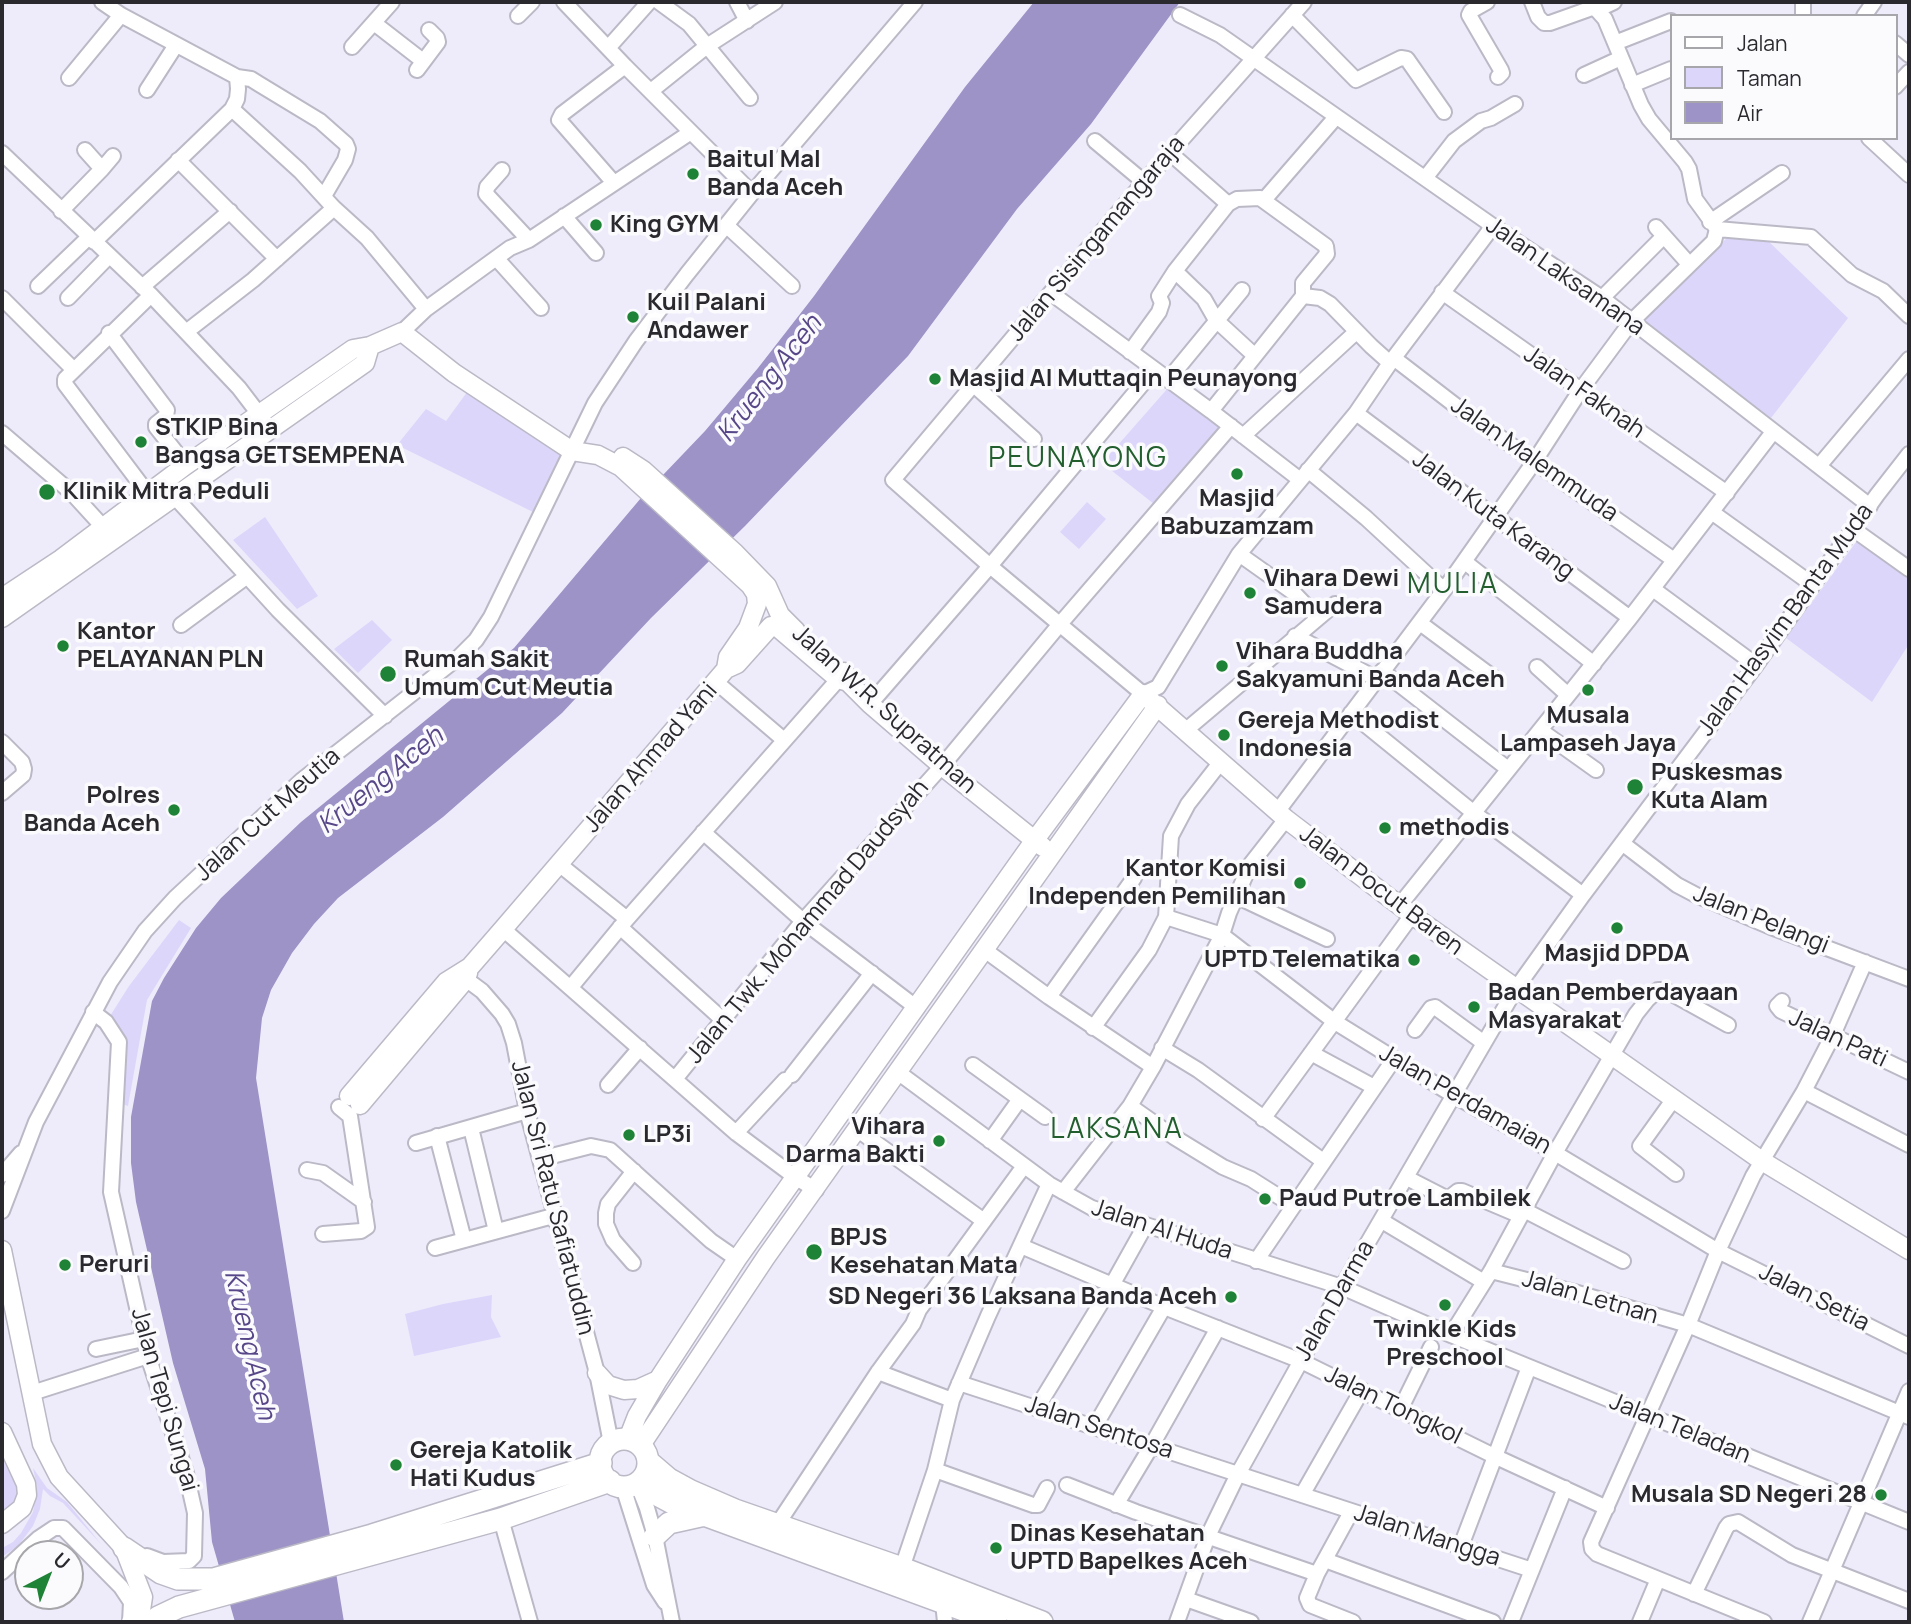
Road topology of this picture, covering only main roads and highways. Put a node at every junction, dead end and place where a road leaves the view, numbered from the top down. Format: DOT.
graph roads {
  1 [pos="370,346"];
  2 [pos="569,446"];
  3 [pos="639,474"];
  4 [pos="731,558"];
  5 [pos="66,564"];
  6 [pos="2,598"];
  7 [pos="2,618"];
  8 [pos="721,675"];
  9 [pos="844,678"];
  10 [pos="1158,705"];
  11 [pos="1034,841"];
  12 [pos="1054,856"];
  13 [pos="349,1102"];
  14 [pos="2,1250"];
  15 [pos="1909,1250"];
  16 [pos="597,1373"];
  17 [pos="658,1380"];
  18 [pos="2,1433"];
  19 [pos="42,1444"];
  20 [pos="15,1459"];
  21 [pos="627,1465"];
  22 [pos="707,1515"];
  23 [pos="2,1524"];
  24 [pos="655,1536"];
  25 [pos="370,1544"];
  26 [pos="123,1547"];
  27 [pos="216,1587"];
  28 [pos="944,1612"];
  29 [pos="181,1615"];
  30 [pos="131,1622"];
  31 [pos="151,1622"];
  32 [pos="996,1622"];
  33 [pos="1042,1622"];
  1 -- 2 [label="main road, Jalan W.R. Supratman"];
  1 -- 5 [label="main road"];
  1 -- 5 [label="main road"];
  2 -- 3 [label="main road, Jalan W.R. Supratman"];
  2 -- 3 [label="main road, Jalan W.R. Supratman"];
  3 -- 4 [label="main road, Jalan W.R. Supratman"];
  4 -- 8 [label="main road"];
  4 -- 9 [label="main road, Jalan W.R. Supratman"];
  5 -- 6 [label="main road"];
  5 -- 7 [label="main road"];
  8 -- 9 [label="main road, Jalan Ahmad Yani"];
  8 -- 13 [label="main road, Jalan Ahmad Yani"];
  9 -- 11 [label="main road, Jalan W.R. Supratman"];
  10 -- 11 [label="main road, Jalan Pocut Baren"];
  10 -- 12 [label="main road"];
  10 -- 15 [label="main road, Jalan Pocut Baren"];
  11 -- 12 [label="main road, Jalan W.R. Supratman"];
  11 -- 17 [label="main road"];
  12 -- 21 [label="main road"];
  14 -- 19 [label="main road"];
  16 -- 17 [label="main road"];
  17 -- 21 [label="main road"];
  18 -- 20 [label="main road"];
  19 -- 20 [label="main road"];
  19 -- 26 [label="main road"];
  20 -- 23 [label="main road"];
  21 -- 22 [label="highway"];
  21 -- 25 [label="highway"];
  21 -- 25 [label="highway"];
  21 -- 33 [label="highway"];
  22 -- 24 [label="highway"];
  22 -- 28 [label="highway"];
  25 -- 27 [label="highway"];
  26 -- 27 [label="highway"];
  26 -- 30 [label="main road"];
  27 -- 29 [label="highway"];
  28 -- 32 [label="highway"];
  29 -- 31 [label="highway"];
}
